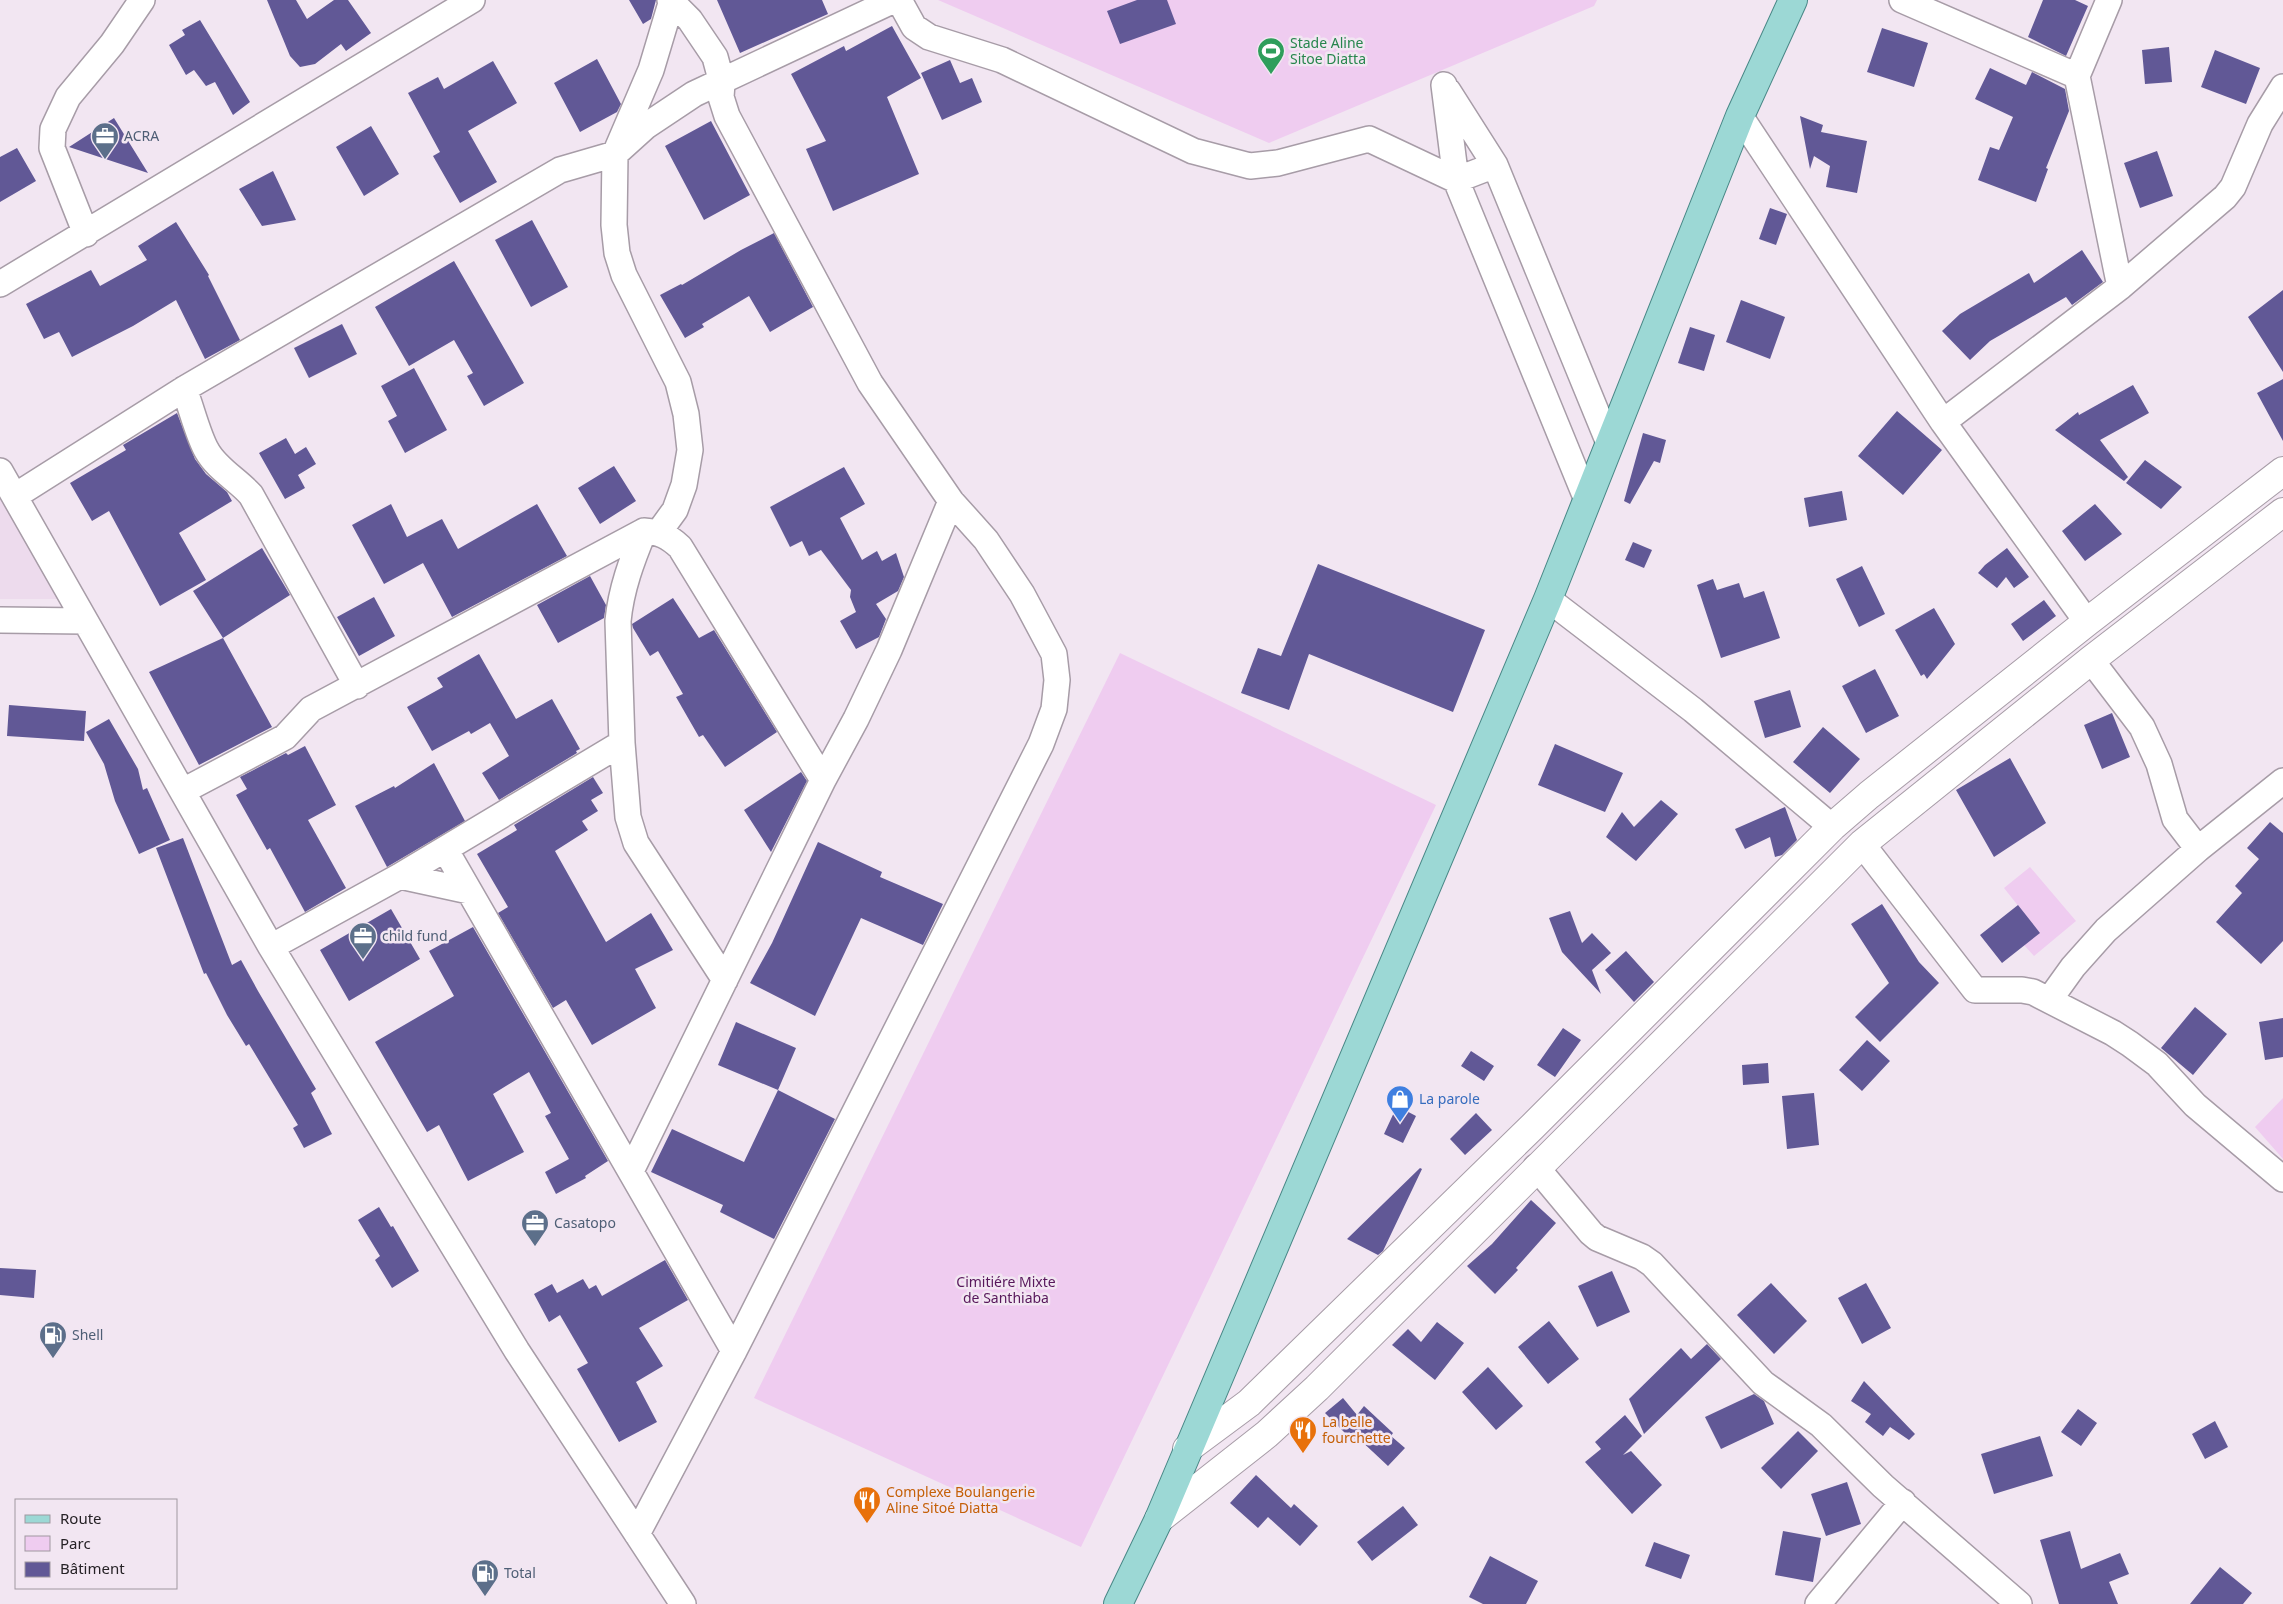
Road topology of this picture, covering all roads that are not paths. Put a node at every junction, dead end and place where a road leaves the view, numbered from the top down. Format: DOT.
graph roads {
  1 [pos="142,0"];
  2 [pos="894,0"];
  3 [pos="899,0"];
  4 [pos="1792,0"];
  5 [pos="1902,0"];
  6 [pos="2109,0"];
  7 [pos="468,1"];
  8 [pos="671,1"];
  9 [pos="2077,76"];
  10 [pos="722,83"];
  11 [pos="2283,87"];
  12 [pos="1740,116"];
  13 [pos="615,154"];
  14 [pos="1495,165"];
  15 [pos="1456,180"];
  16 [pos="86,234"];
  17 [pos="0,284"];
  18 [pos="2120,287"];
  19 [pos="184,389"];
  20 [pos="1943,422"];
  21 [pos="1609,443"];
  22 [pos="2283,470"];
  23 [pos="0,471"];
  24 [pos="15,496"];
  25 [pos="1587,500"];
  26 [pos="951,501"];
  27 [pos="2283,512"];
  28 [pos="651,531"];
  29 [pos="1548,599"];
  30 [pos="0,620"];
  31 [pos="85,621"];
  32 [pos="2087,622"];
  33 [pos="2091,660"];
  34 [pos="356,686"];
  35 [pos="622,743"];
  36 [pos="823,780"];
  37 [pos="2283,781"];
  38 [pos="184,791"];
  39 [pos="1832,828"];
  40 [pos="1862,844"];
  41 [pos="445,849"];
  42 [pos="2198,849"];
  43 [pos="400,876"];
  44 [pos="469,891"];
  45 [pos="271,947"];
  46 [pos="725,980"];
  47 [pos="2050,999"];
  48 [pos="1536,1167"];
  49 [pos="631,1171"];
  50 [pos="2283,1179"];
  51 [pos="734,1351"];
  52 [pos="1187,1449"];
  53 [pos="1903,1502"];
  54 [pos="1159,1519"];
  55 [pos="637,1534"];
  56 [pos="683,1604"];
  57 [pos="1118,1604"];
  58 [pos="1818,1604"];
  59 [pos="2019,1604"];
  1 -- 16 [label="street"];
  2 -- 10 [label="street"];
  3 -- 15 [label="street"];
  4 -- 12 [label="main road"];
  5 -- 9 [label="street"];
  6 -- 9 [label="street"];
  7 -- 16 [label="street"];
  8 -- 10 [label="street"];
  8 -- 13 [label="street"];
  9 -- 18 [label="street"];
  10 -- 13 [label="street"];
  10 -- 26 [label="street"];
  11 -- 18 [label="street"];
  12 -- 20 [label="street"];
  12 -- 21 [label="main road"];
  13 -- 19 [label="street"];
  13 -- 28 [label="street"];
  14 -- 15 [label="street"];
  14 -- 15 [label="street"];
  14 -- 21 [label="street"];
  15 -- 25 [label="street"];
  16 -- 17 [label="street"];
  18 -- 20 [label="street"];
  19 -- 24 [label="street"];
  19 -- 34 [label="street"];
  20 -- 32 [label="street"];
  21 -- 25 [label="main road"];
  22 -- 32 [label="street"];
  23 -- 24 [label="street"];
  24 -- 31 [label="street"];
  25 -- 29 [label="main road"];
  26 -- 36 [label="street"];
  26 -- 51 [label="street"];
  27 -- 33 [label="street"];
  28 -- 34 [label="street"];
  28 -- 35 [label="street"];
  28 -- 36 [label="street"];
  29 -- 39 [label="street"];
  29 -- 52 [label="main road"];
  30 -- 31 [label="street"];
  31 -- 38 [label="street"];
  32 -- 39 [label="street"];
  33 -- 40 [label="street"];
  33 -- 42 [label="street"];
  34 -- 38 [label="street"];
  35 -- 41 [label="street"];
  35 -- 46 [label="street"];
  36 -- 46 [label="street"];
  37 -- 42 [label="street"];
  38 -- 45 [label="street"];
  39 -- 52 [label="street"];
  40 -- 47 [label="street"];
  40 -- 48 [label="street"];
  41 -- 43 [label="street"];
  41 -- 44 [label="street"];
  42 -- 47 [label="street"];
  43 -- 44 [label="street"];
  43 -- 45 [label="street"];
  44 -- 49 [label="street"];
  45 -- 55 [label="street"];
  46 -- 49 [label="street"];
  47 -- 50 [label="street"];
  48 -- 53 [label="street"];
  48 -- 54 [label="street"];
  49 -- 51 [label="street"];
  51 -- 55 [label="street"];
  52 -- 54 [label="main road"];
  53 -- 58 [label="street"];
  53 -- 59 [label="street"];
  54 -- 57 [label="main road"];
  55 -- 56 [label="street"];
}
